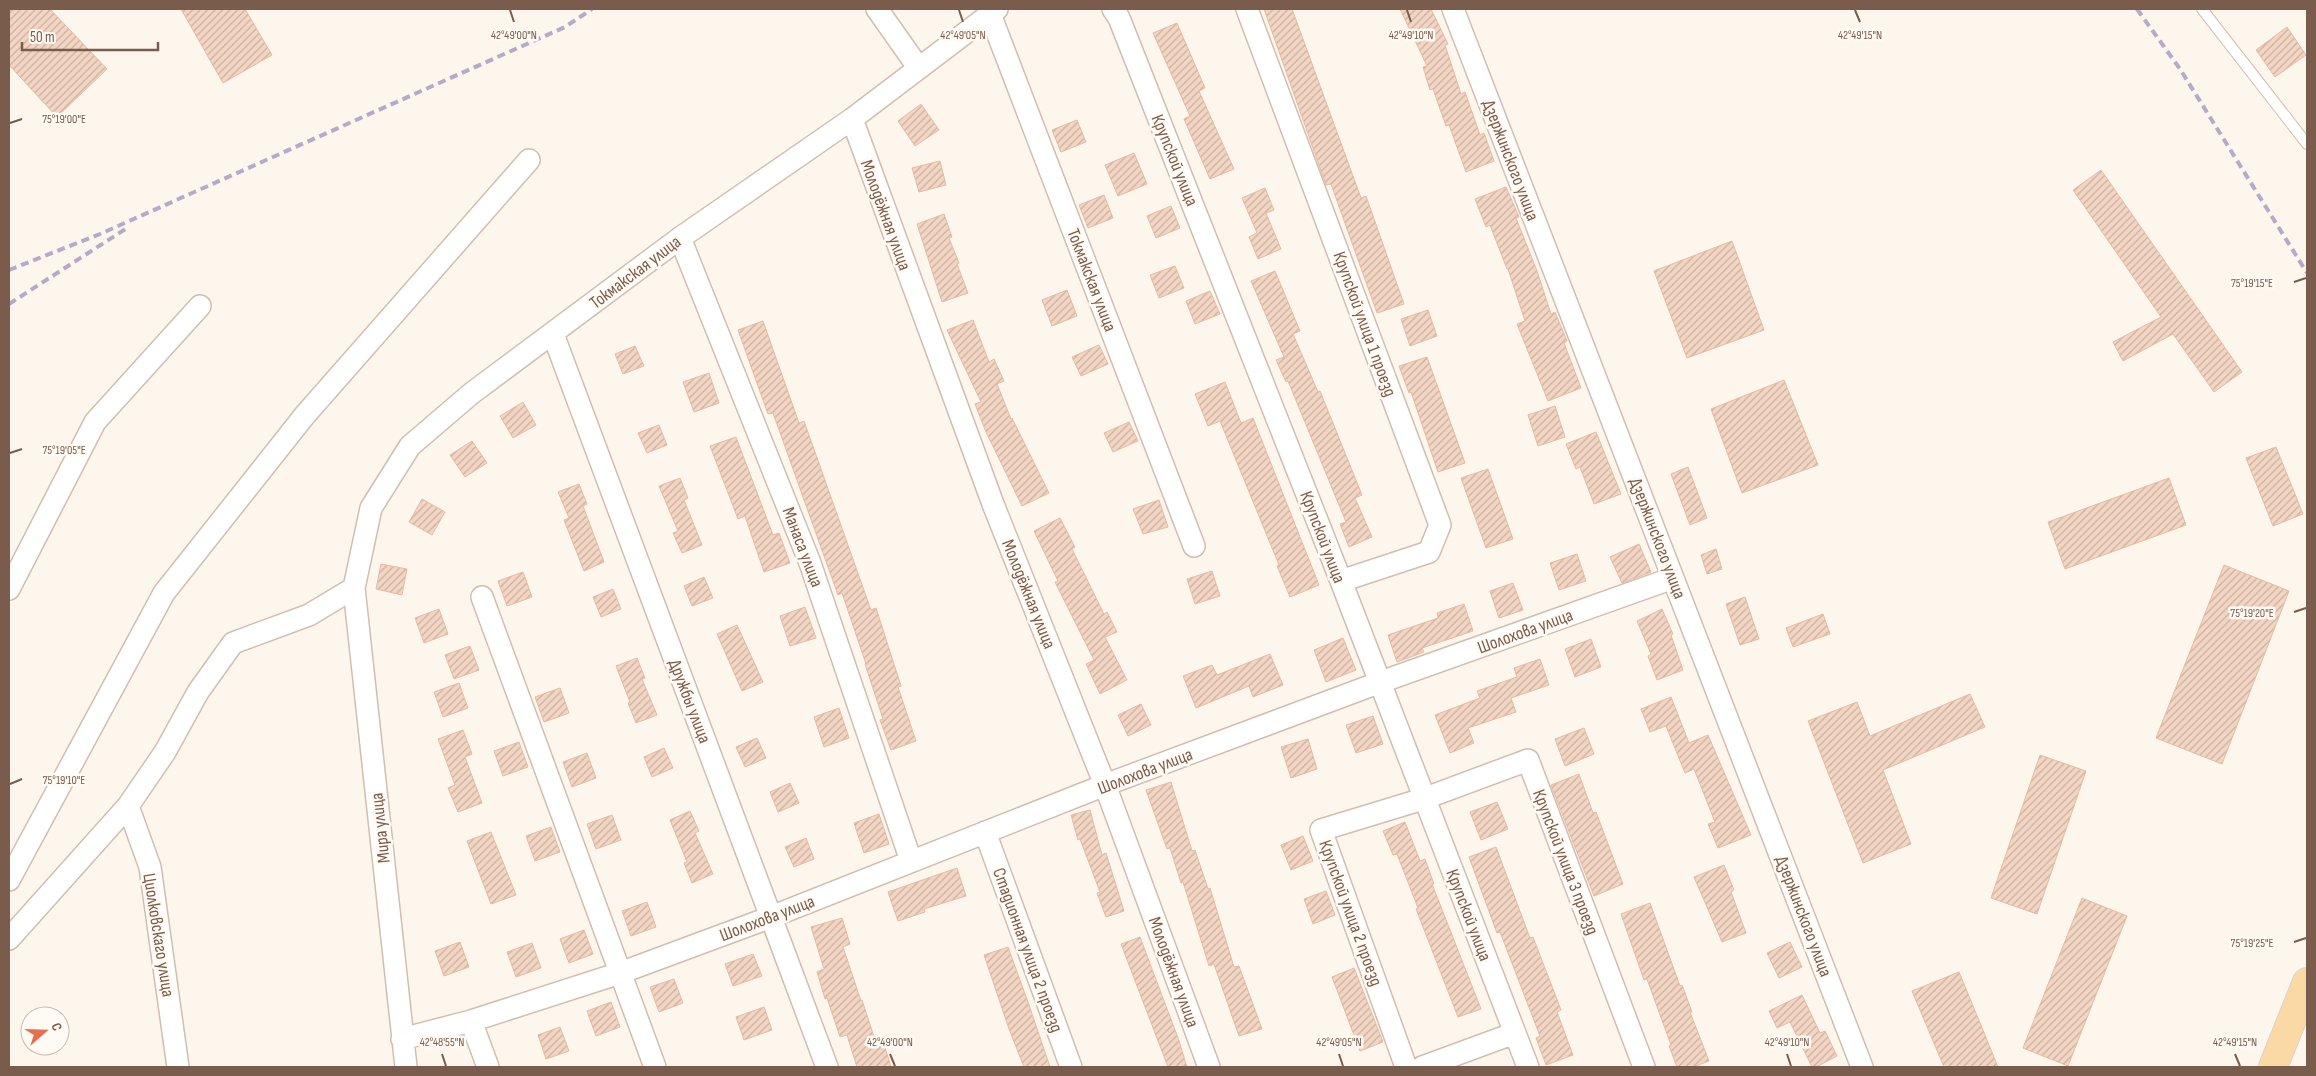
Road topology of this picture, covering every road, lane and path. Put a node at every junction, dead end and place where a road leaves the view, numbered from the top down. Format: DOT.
graph roads {
  1 [pos="877,9"];
  2 [pos="1113,9"];
  3 [pos="1247,9"];
  4 [pos="1452,9"];
  5 [pos="2202,9"];
  6 [pos="993,12"];
  7 [pos="918,67"];
  8 [pos="852,118"];
  9 [pos="2307,144"];
  10 [pos="529,160"];
  11 [pos="680,238"];
  12 [pos="200,306"];
  13 [pos="553,334"];
  14 [pos="1194,546"];
  15 [pos="1673,578"];
  16 [pos="1341,581"];
  17 [pos="354,588"];
  18 [pos="9,589"];
  19 [pos="482,597"];
  20 [pos="1378,683"];
  21 [pos="1105,785"];
  22 [pos="1423,799"];
  23 [pos="128,806"];
  24 [pos="985,832"];
  25 [pos="911,861"];
  26 [pos="9,880"];
  27 [pos="771,917"];
  28 [pos="9,939"];
  29 [pos="620,973"];
  30 [pos="2307,982"];
  31 [pos="471,1020"];
  32 [pos="1515,1034"];
  33 [pos="402,1039"];
  34 [pos="178,1067"];
  35 [pos="406,1067"];
  36 [pos="488,1067"];
  37 [pos="655,1067"];
  38 [pos="827,1067"];
  39 [pos="1071,1067"];
  40 [pos="1209,1067"];
  41 [pos="1406,1067"];
  42 [pos="1422,1067"];
  43 [pos="1528,1067"];
  44 [pos="1644,1067"];
  45 [pos="1862,1067"];
  46 [pos="2272,1067"];
  1 -- 7 [label="street"];
  2 -- 16 [label="street, Крупской улица"];
  3 -- 16 [label="street, Крупской улица 1 проезд"];
  4 -- 15 [label="street, Дзержинского улица"];
  5 -- 9 [label="lane"];
  6 -- 7 [label="street, Токмакская улица"];
  6 -- 14 [label="street, Токмакская улица"];
  7 -- 8 [label="street, Токмакская улица"];
  8 -- 11 [label="street, Токмакская улица"];
  8 -- 21 [label="street, Молодёжная улица"];
  10 -- 26 [label="street"];
  11 -- 13 [label="street, Токмакская улица"];
  11 -- 25 [label="street, Манаса улица"];
  12 -- 18 [label="street"];
  13 -- 17 [label="street, Токмакская улица"];
  13 -- 27 [label="street, Дружбы улица"];
  15 -- 20 [label="street, Шолохова улица"];
  15 -- 45 [label="street, Дзержинского улица"];
  16 -- 20 [label="street, Крупской улица"];
  17 -- 23 [label="street"];
  17 -- 33 [label="street, Мира улица"];
  19 -- 29 [label="street"];
  20 -- 21 [label="street, Шолохова улица"];
  20 -- 22 [label="street, Крупской улица"];
  21 -- 24 [label="street, Шолохова улица"];
  21 -- 40 [label="street, Молодёжная улица"];
  22 -- 32 [label="street, Крупской улица"];
  22 -- 41 [label="street, Крупской улица 2 проезд"];
  22 -- 44 [label="street, Крупской улица 3 проезд"];
  23 -- 28 [label="street"];
  23 -- 34 [label="street, Циолковскаго улица"];
  24 -- 25 [label="street, Шолохова улица"];
  24 -- 39 [label="street, Стадионная улица 2 проезд"];
  25 -- 27 [label="street, Шолохова улица"];
  27 -- 29 [label="street, Шолохова улица"];
  27 -- 38 [label="street, Дружбы улица"];
  29 -- 31 [label="street, Шолохова улица"];
  29 -- 37 [label="street"];
  30 -- 46 [label="main road"];
  31 -- 33 [label="street, Шолохова улица"];
  31 -- 36 [label="street"];
  32 -- 42 [label="street"];
  32 -- 43 [label="street, Крупской улица"];
  33 -- 35 [label="street, Мира улица"];
}
